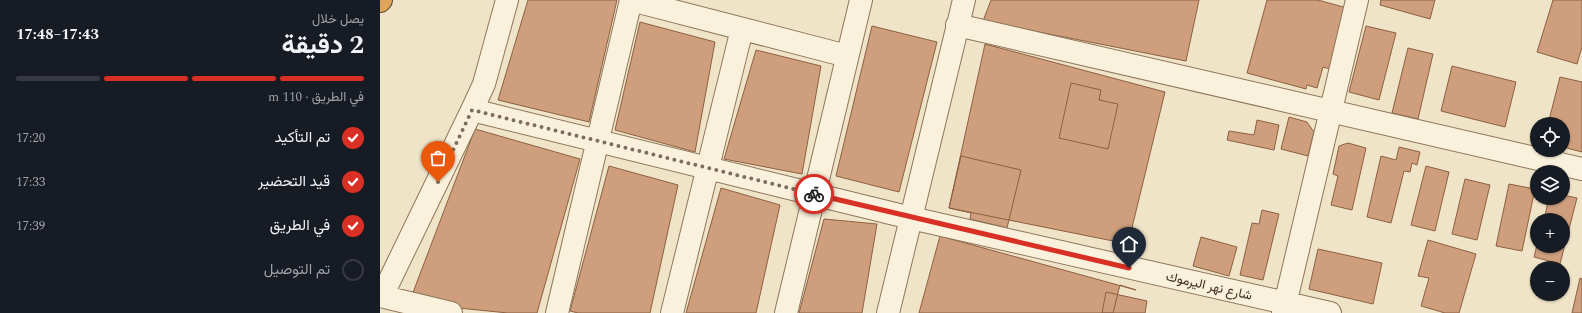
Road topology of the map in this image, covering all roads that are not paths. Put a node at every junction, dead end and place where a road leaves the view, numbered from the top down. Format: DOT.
graph roads {
  1 [pos="508,0"];
  2 [pos="631,0"];
  3 [pos="861,0"];
  4 [pos="964,0"];
  5 [pos="1357,0"];
  6 [pos="958,25"];
  7 [pos="742,29"];
  8 [pos="847,56"];
  9 [pos="472,110"];
  10 [pos="1331,110"];
  11 [pos="598,141"];
  12 [pos="708,168"];
  13 [pos="1582,169"];
  14 [pos="814,194"];
  15 [pos="911,218"];
  16 [pos="381,296"];
  17 [pos="1284,308"];
  18 [pos="451,313"];
  19 [pos="557,313"];
  20 [pos="672,313"];
  21 [pos="786,313"];
  22 [pos="888,313"];
  23 [pos="1330,313"];
  1 -- 9 [label="street"];
  2 -- 7 [label="street"];
  2 -- 11 [label="street"];
  3 -- 8 [label="street"];
  4 -- 6 [label="street"];
  5 -- 10 [label="street"];
  6 -- 10 [label="street"];
  6 -- 15 [label="street"];
  7 -- 8 [label="street"];
  7 -- 12 [label="street"];
  8 -- 14 [label="street"];
  9 -- 11 [label="street, شارع نهر اليرموك"];
  9 -- 16 [label="street"];
  10 -- 13 [label="street"];
  10 -- 17 [label="street"];
  11 -- 12 [label="street, شارع نهر اليرموك"];
  11 -- 19 [label="street"];
  12 -- 14 [label="street, شارع نهر اليرموك"];
  12 -- 20 [label="street"];
  14 -- 15 [label="street, شارع نهر اليرموك"];
  14 -- 21 [label="street"];
  15 -- 17 [label="street, شارع نهر اليرموك"];
  15 -- 22 [label="street"];
  16 -- 18 [label="street"];
  17 -- 23 [label="street, شارع نهر اليرموك"];
}
